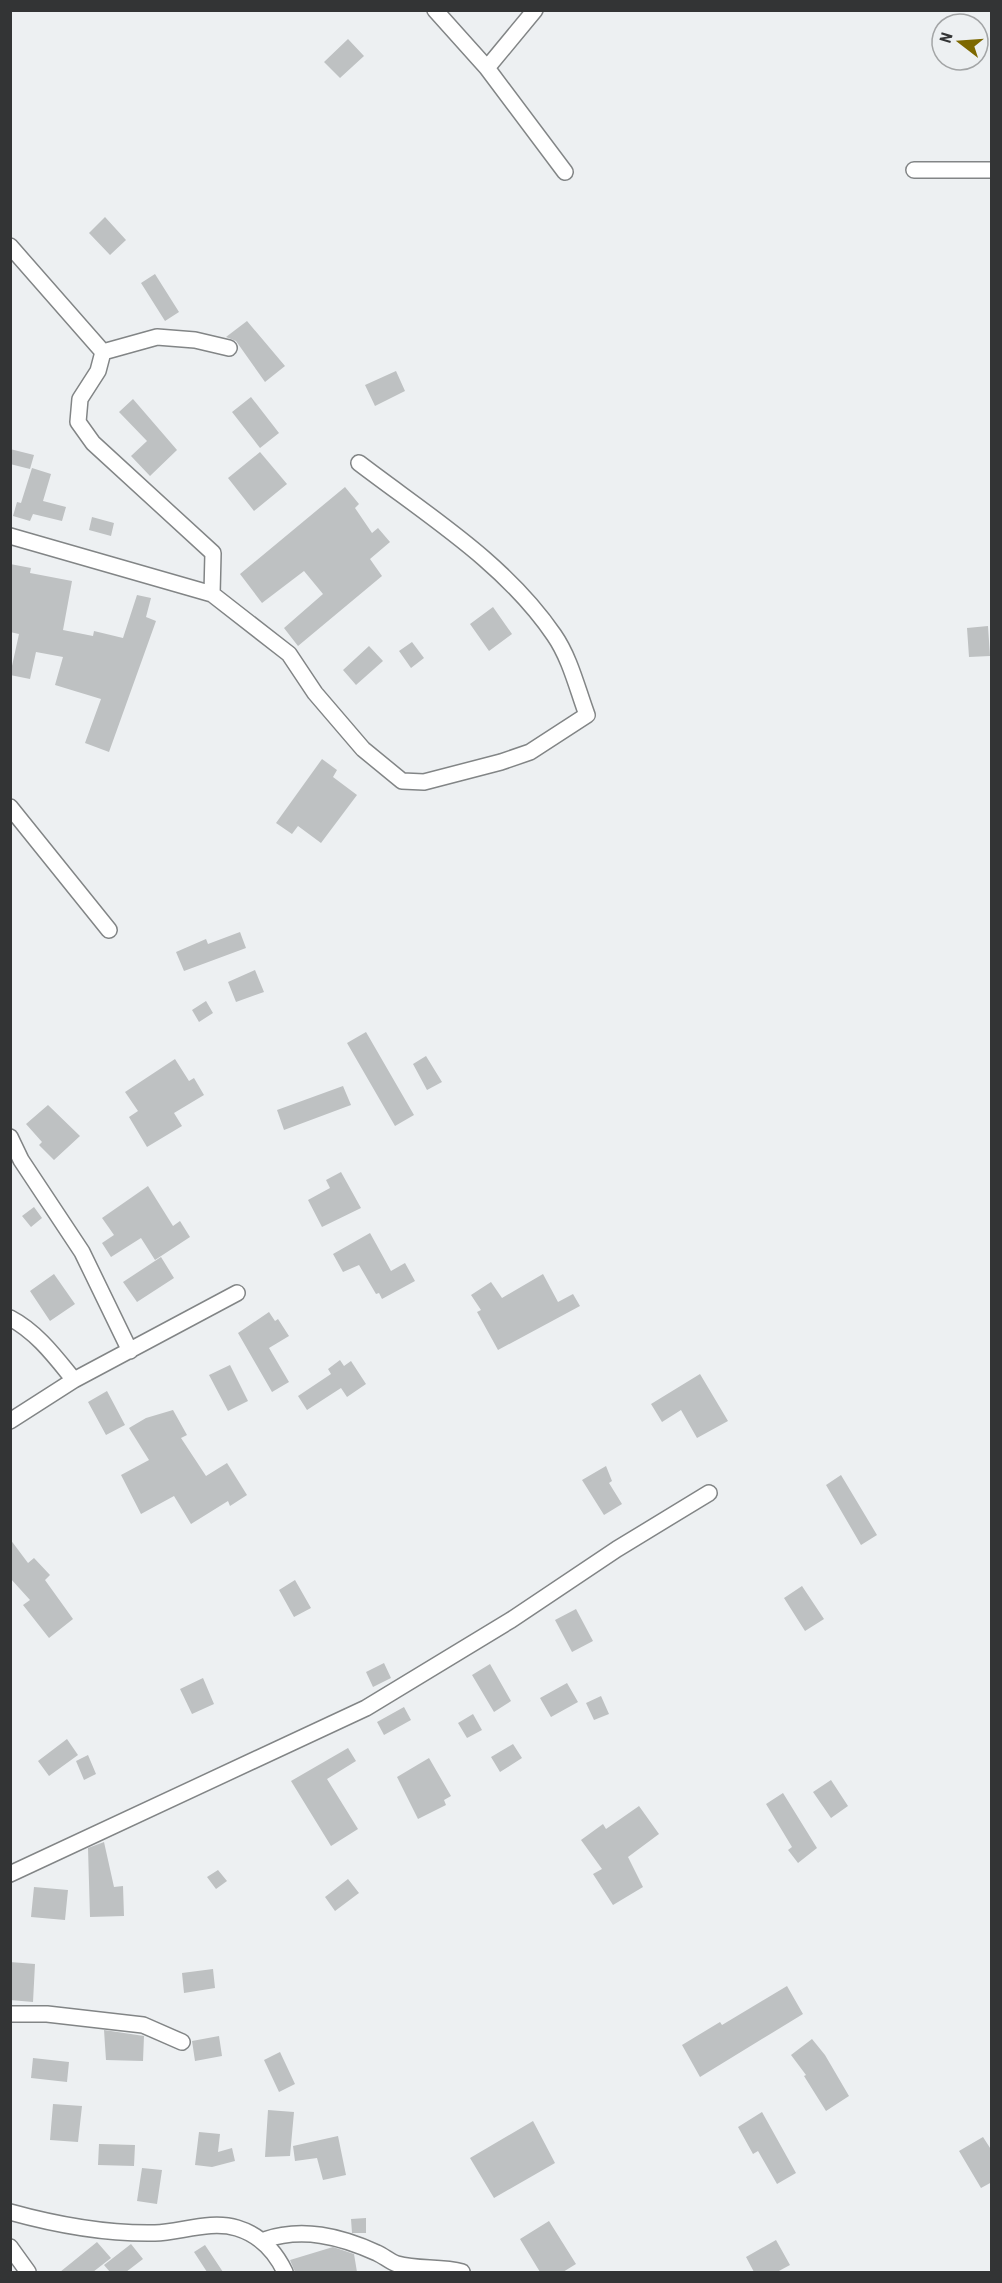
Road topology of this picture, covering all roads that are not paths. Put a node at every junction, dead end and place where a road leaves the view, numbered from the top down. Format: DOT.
graph roads {
  1 [pos="435,10"];
  2 [pos="535,10"];
  3 [pos="487,68"];
  4 [pos="914,170"];
  5 [pos="992,170"];
  6 [pos="565,171"];
  7 [pos="10,246"];
  8 [pos="229,348"];
  9 [pos="102,352"];
  10 [pos="359,463"];
  11 [pos="10,536"];
  12 [pos="212,594"];
  13 [pos="10,807"];
  14 [pos="109,930"];
  15 [pos="10,1137"];
  16 [pos="237,1293"];
  17 [pos="10,1318"];
  18 [pos="130,1351"];
  19 [pos="74,1380"];
  20 [pos="10,1421"];
  21 [pos="708,1493"];
  22 [pos="10,1874"];
  23 [pos="10,2014"];
  24 [pos="182,2043"];
  25 [pos="10,2212"];
  26 [pos="264,2240"];
  27 [pos="10,2247"];
  28 [pos="28,2272"];
  29 [pos="285,2272"];
  30 [pos="462,2272"];
  1 -- 3 [label="street"];
  2 -- 3 [label="street"];
  3 -- 6 [label="street"];
  4 -- 5 [label="street"];
  7 -- 9 [label="street"];
  8 -- 9 [label="street"];
  9 -- 12 [label="street"];
  10 -- 12 [label="street"];
  11 -- 12 [label="street"];
  13 -- 14 [label="street"];
  15 -- 18 [label="street"];
  16 -- 18 [label="street"];
  17 -- 19 [label="street"];
  18 -- 19 [label="street"];
  19 -- 20 [label="street"];
  21 -- 22 [label="street"];
  23 -- 24 [label="street"];
  25 -- 26 [label="street"];
  26 -- 29 [label="street"];
  26 -- 30 [label="street"];
  27 -- 28 [label="street"];
}
